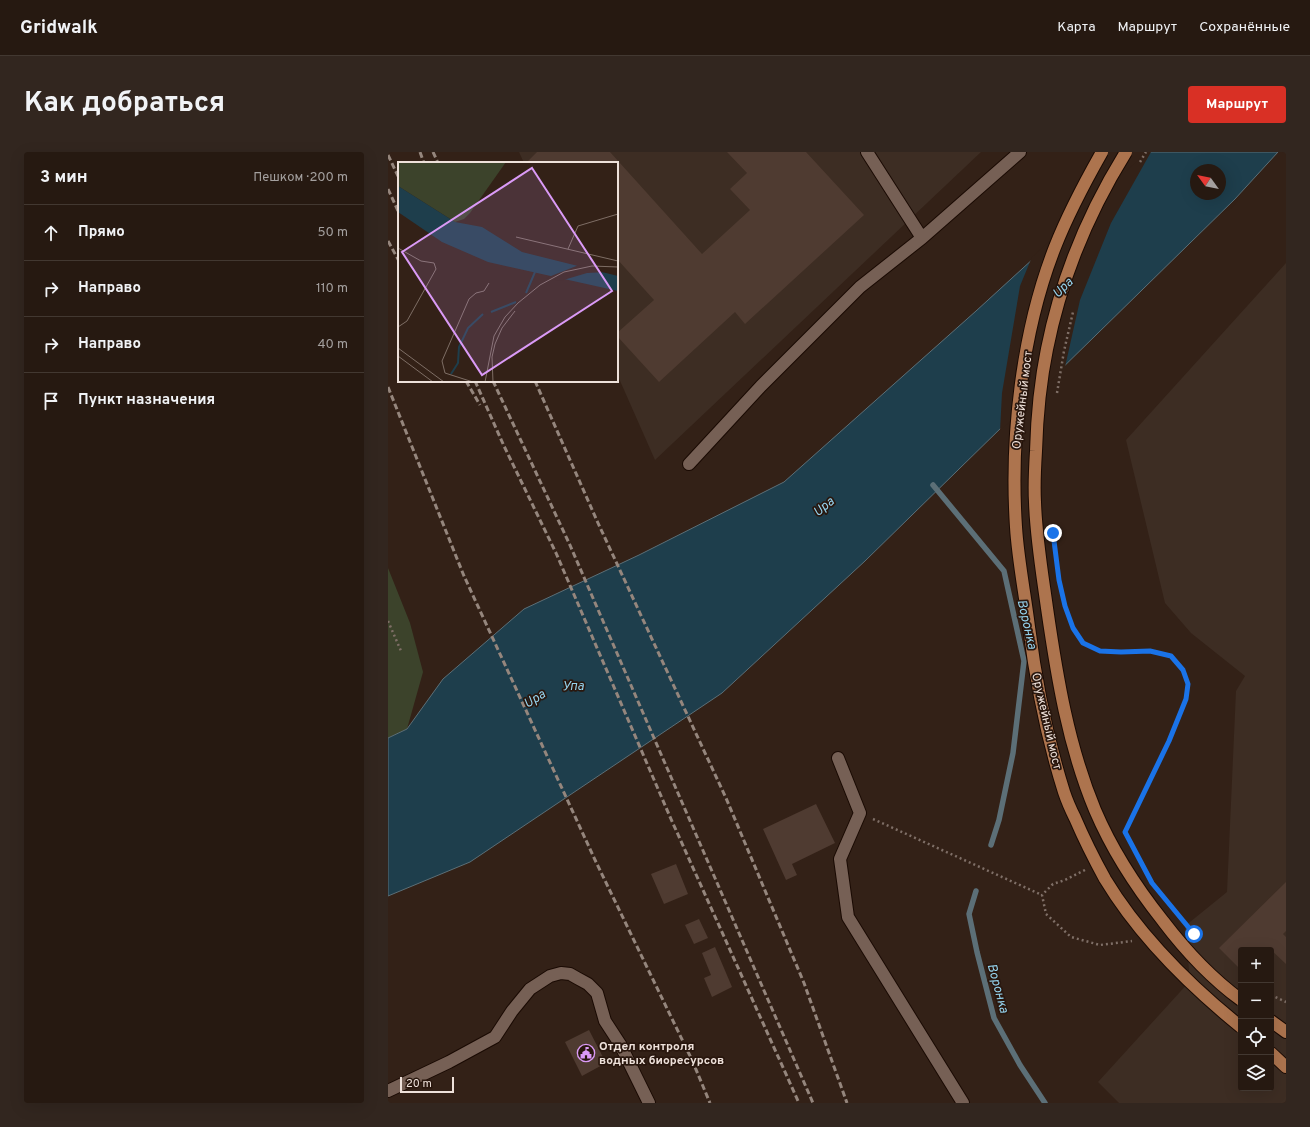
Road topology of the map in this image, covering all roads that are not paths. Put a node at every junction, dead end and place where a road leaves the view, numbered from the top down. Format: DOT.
graph roads {
  1 [pos="867,152"];
  2 [pos="1020,152"];
  3 [pos="1102,152"];
  4 [pos="1126,152"];
  5 [pos="922,238"];
  6 [pos="689,464"];
  7 [pos="838,758"];
  8 [pos="1238,998"];
  9 [pos="1274,1023"];
  10 [pos="1238,1025"];
  11 [pos="1286,1032"];
  12 [pos="1274,1050"];
  13 [pos="1273,1055"];
  14 [pos="1286,1058"];
  15 [pos="1286,1067"];
  16 [pos="388,1091"];
  17 [pos="649,1103"];
  18 [pos="963,1103"];
  1 -- 5 [label="street"];
  2 -- 5 [label="street"];
  3 -- 10 [label="main road, Оружейный мост, bridge"];
  4 -- 8 [label="main road, Оружейный мост, bridge"];
  5 -- 6 [label="street"];
  7 -- 18 [label="street"];
  9 -- 11 [label="main road"];
  12 -- 14 [label="main road"];
  13 -- 15 [label="main road"];
  16 -- 17 [label="street"];
}
